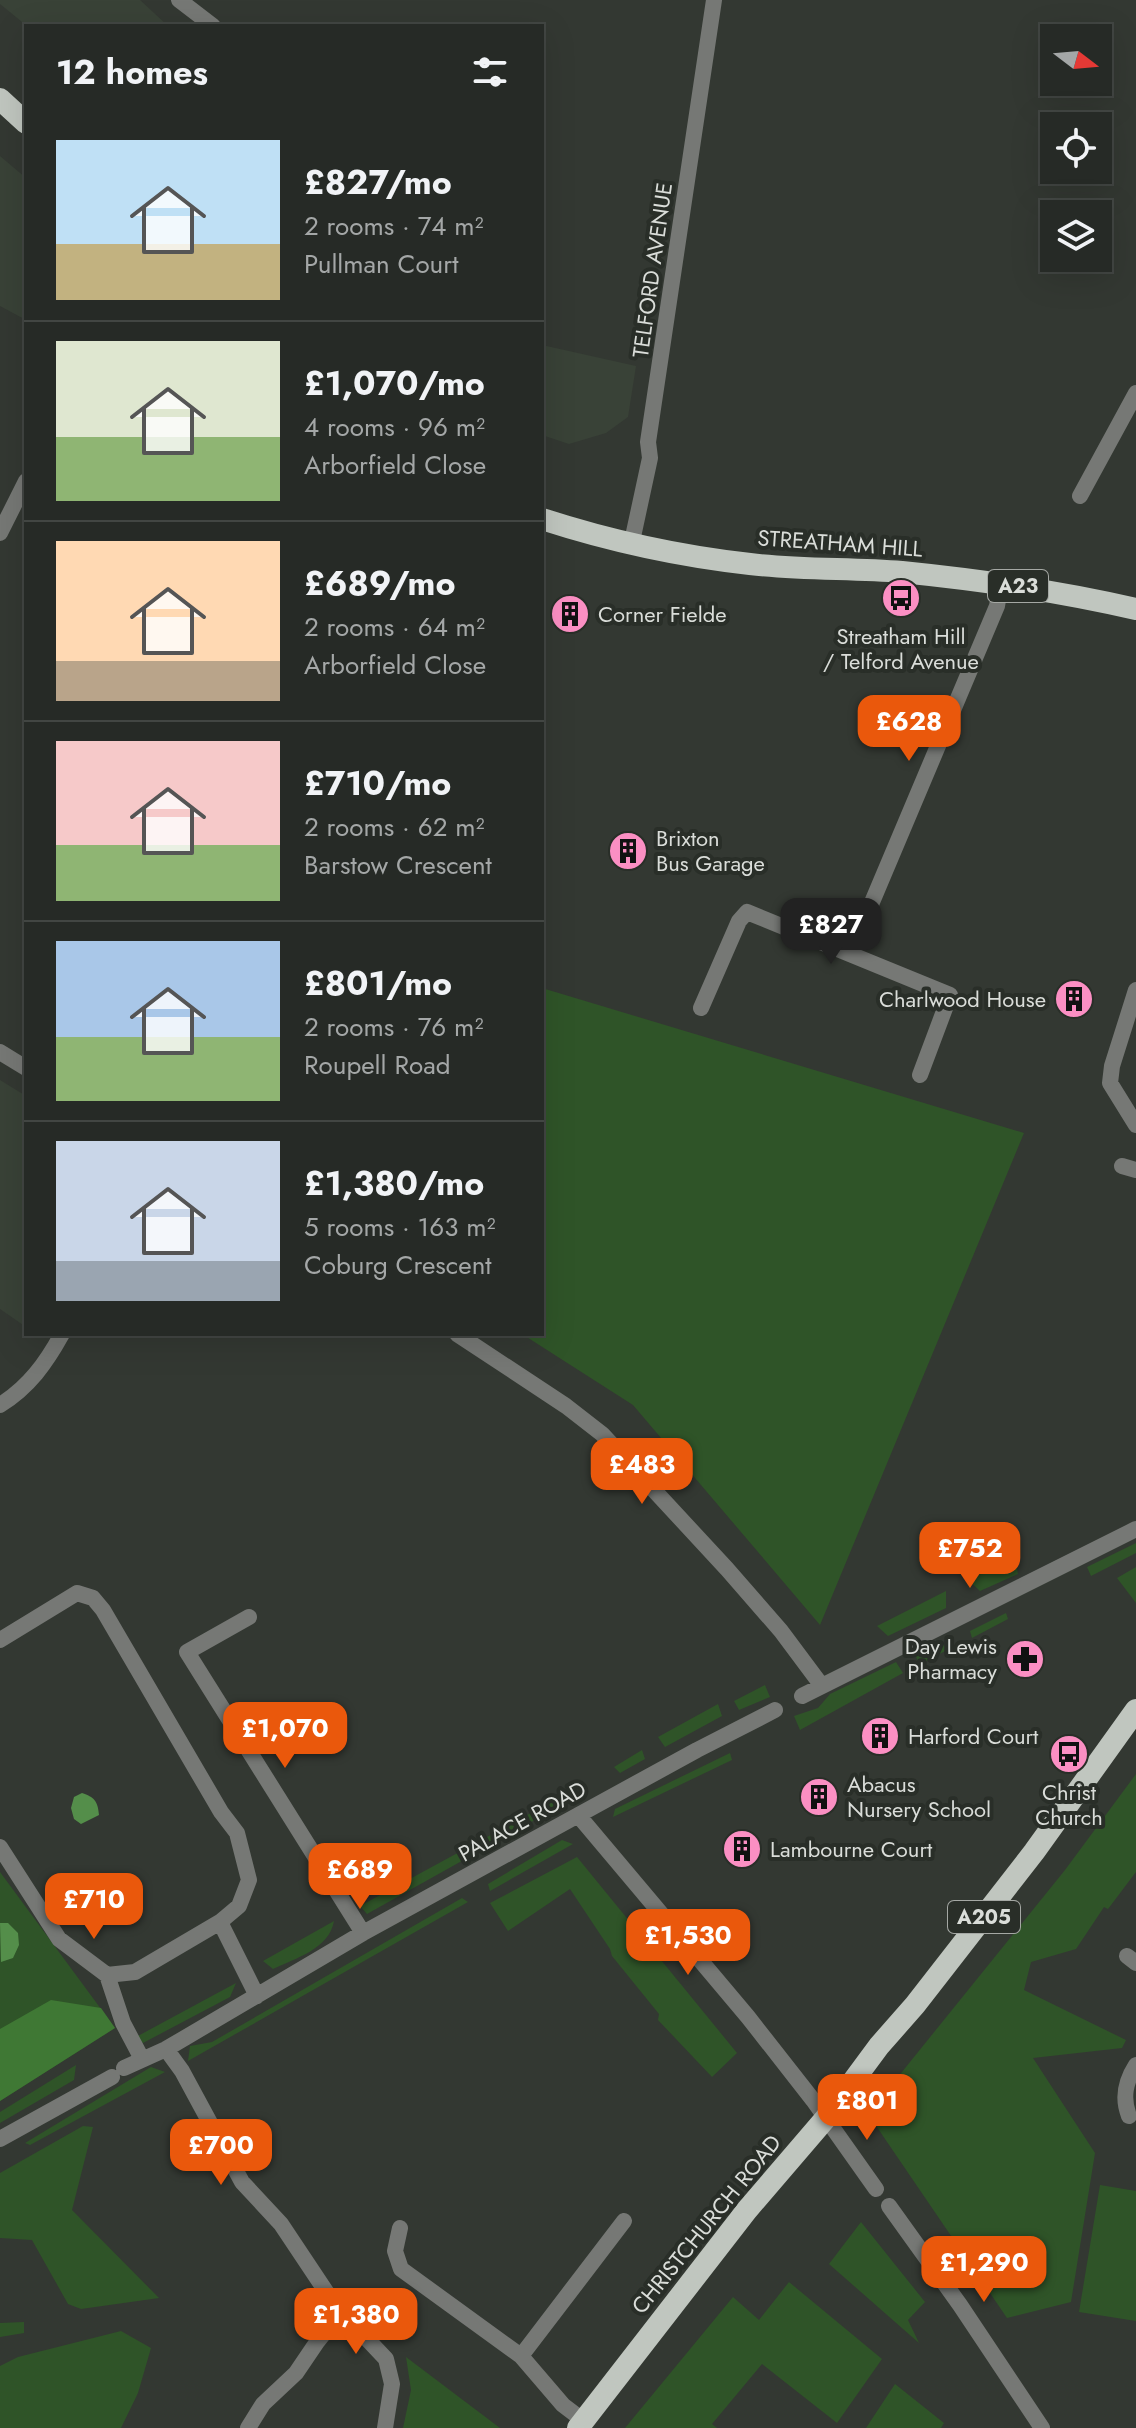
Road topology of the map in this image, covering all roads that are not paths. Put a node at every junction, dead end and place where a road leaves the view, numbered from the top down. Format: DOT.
graph roads {
  1 [pos="179,0"];
  2 [pos="714,0"];
  3 [pos="210,24"];
  4 [pos="0,99"];
  5 [pos="24,121"];
  6 [pos="1136,393"];
  7 [pos="24,485"];
  8 [pos="1080,496"];
  9 [pos="544,520"];
  10 [pos="0,533"];
  11 [pos="631,546"];
  12 [pos="1001,583"];
  13 [pos="1136,609"];
  14 [pos="851,952"];
  15 [pos="1136,990"];
  16 [pos="701,1008"];
  17 [pos="0,1052"];
  18 [pos="24,1067"];
  19 [pos="920,1075"];
  20 [pos="1136,1125"];
  21 [pos="61,1336"];
  22 [pos="460,1336"];
  23 [pos="0,1405"];
  24 [pos="1136,1529"];
  25 [pos="249,1617"];
  26 [pos="0,1640"];
  27 [pos="822,1686"];
  28 [pos="802,1696"];
  29 [pos="775,1710"];
  30 [pos="1136,1710"];
  31 [pos="578,1815"];
  32 [pos="0,1847"];
  33 [pos="220,1922"];
  34 [pos="363,1933"];
  35 [pos="107,1975"];
  36 [pos="257,1996"];
  37 [pos="166,2049"];
  38 [pos="142,2059"];
  39 [pos="1136,2065"];
  40 [pos="1129,2116"];
  41 [pos="825,2119"];
  42 [pos="0,2139"];
  43 [pos="876,2189"];
  44 [pos="889,2206"];
  45 [pos="624,2221"];
  46 [pos="400,2228"];
  47 [pos="341,2312"];
  48 [pos="521,2356"];
  49 [pos="581,2424"];
  50 [pos="248,2428"];
  51 [pos="385,2428"];
  52 [pos="1042,2428"];
  1 -- 3 [label="street"];
  2 -- 11 [label="street, TELFORD AVENUE"];
  4 -- 5 [label="highway"];
  6 -- 8 [label="street"];
  7 -- 10 [label="street"];
  9 -- 11 [label="highway, STREATHAM HILL / A23"];
  11 -- 12 [label="highway, STREATHAM HILL / A23"];
  12 -- 13 [label="highway, STREATHAM HILL / A23"];
  12 -- 14 [label="street"];
  14 -- 16 [label="street"];
  14 -- 19 [label="street"];
  15 -- 20 [label="street"];
  17 -- 18 [label="street"];
  21 -- 23 [label="street"];
  22 -- 27 [label="street"];
  24 -- 27 [label="street"];
  25 -- 34 [label="street"];
  26 -- 33 [label="street"];
  27 -- 28 [label="street"];
  29 -- 31 [label="street, PALACE ROAD"];
  30 -- 41 [label="highway, CHRISTCHURCH ROAD / A205"];
  31 -- 34 [label="street, PALACE ROAD"];
  31 -- 41 [label="street"];
  32 -- 35 [label="street"];
  33 -- 35 [label="street"];
  33 -- 36 [label="street"];
  34 -- 36 [label="street, PALACE ROAD"];
  35 -- 38 [label="street"];
  36 -- 37 [label="street, PALACE ROAD"];
  37 -- 38 [label="street, PALACE ROAD"];
  37 -- 47 [label="street"];
  38 -- 42 [label="street, PALACE ROAD"];
  39 -- 40 [label="street"];
  41 -- 43 [label="street"];
  41 -- 49 [label="highway, CHRISTCHURCH ROAD / A205"];
  44 -- 52 [label="street"];
  45 -- 48 [label="street"];
  46 -- 48 [label="street"];
  47 -- 50 [label="street"];
  47 -- 51 [label="street"];
  48 -- 49 [label="street"];
}
